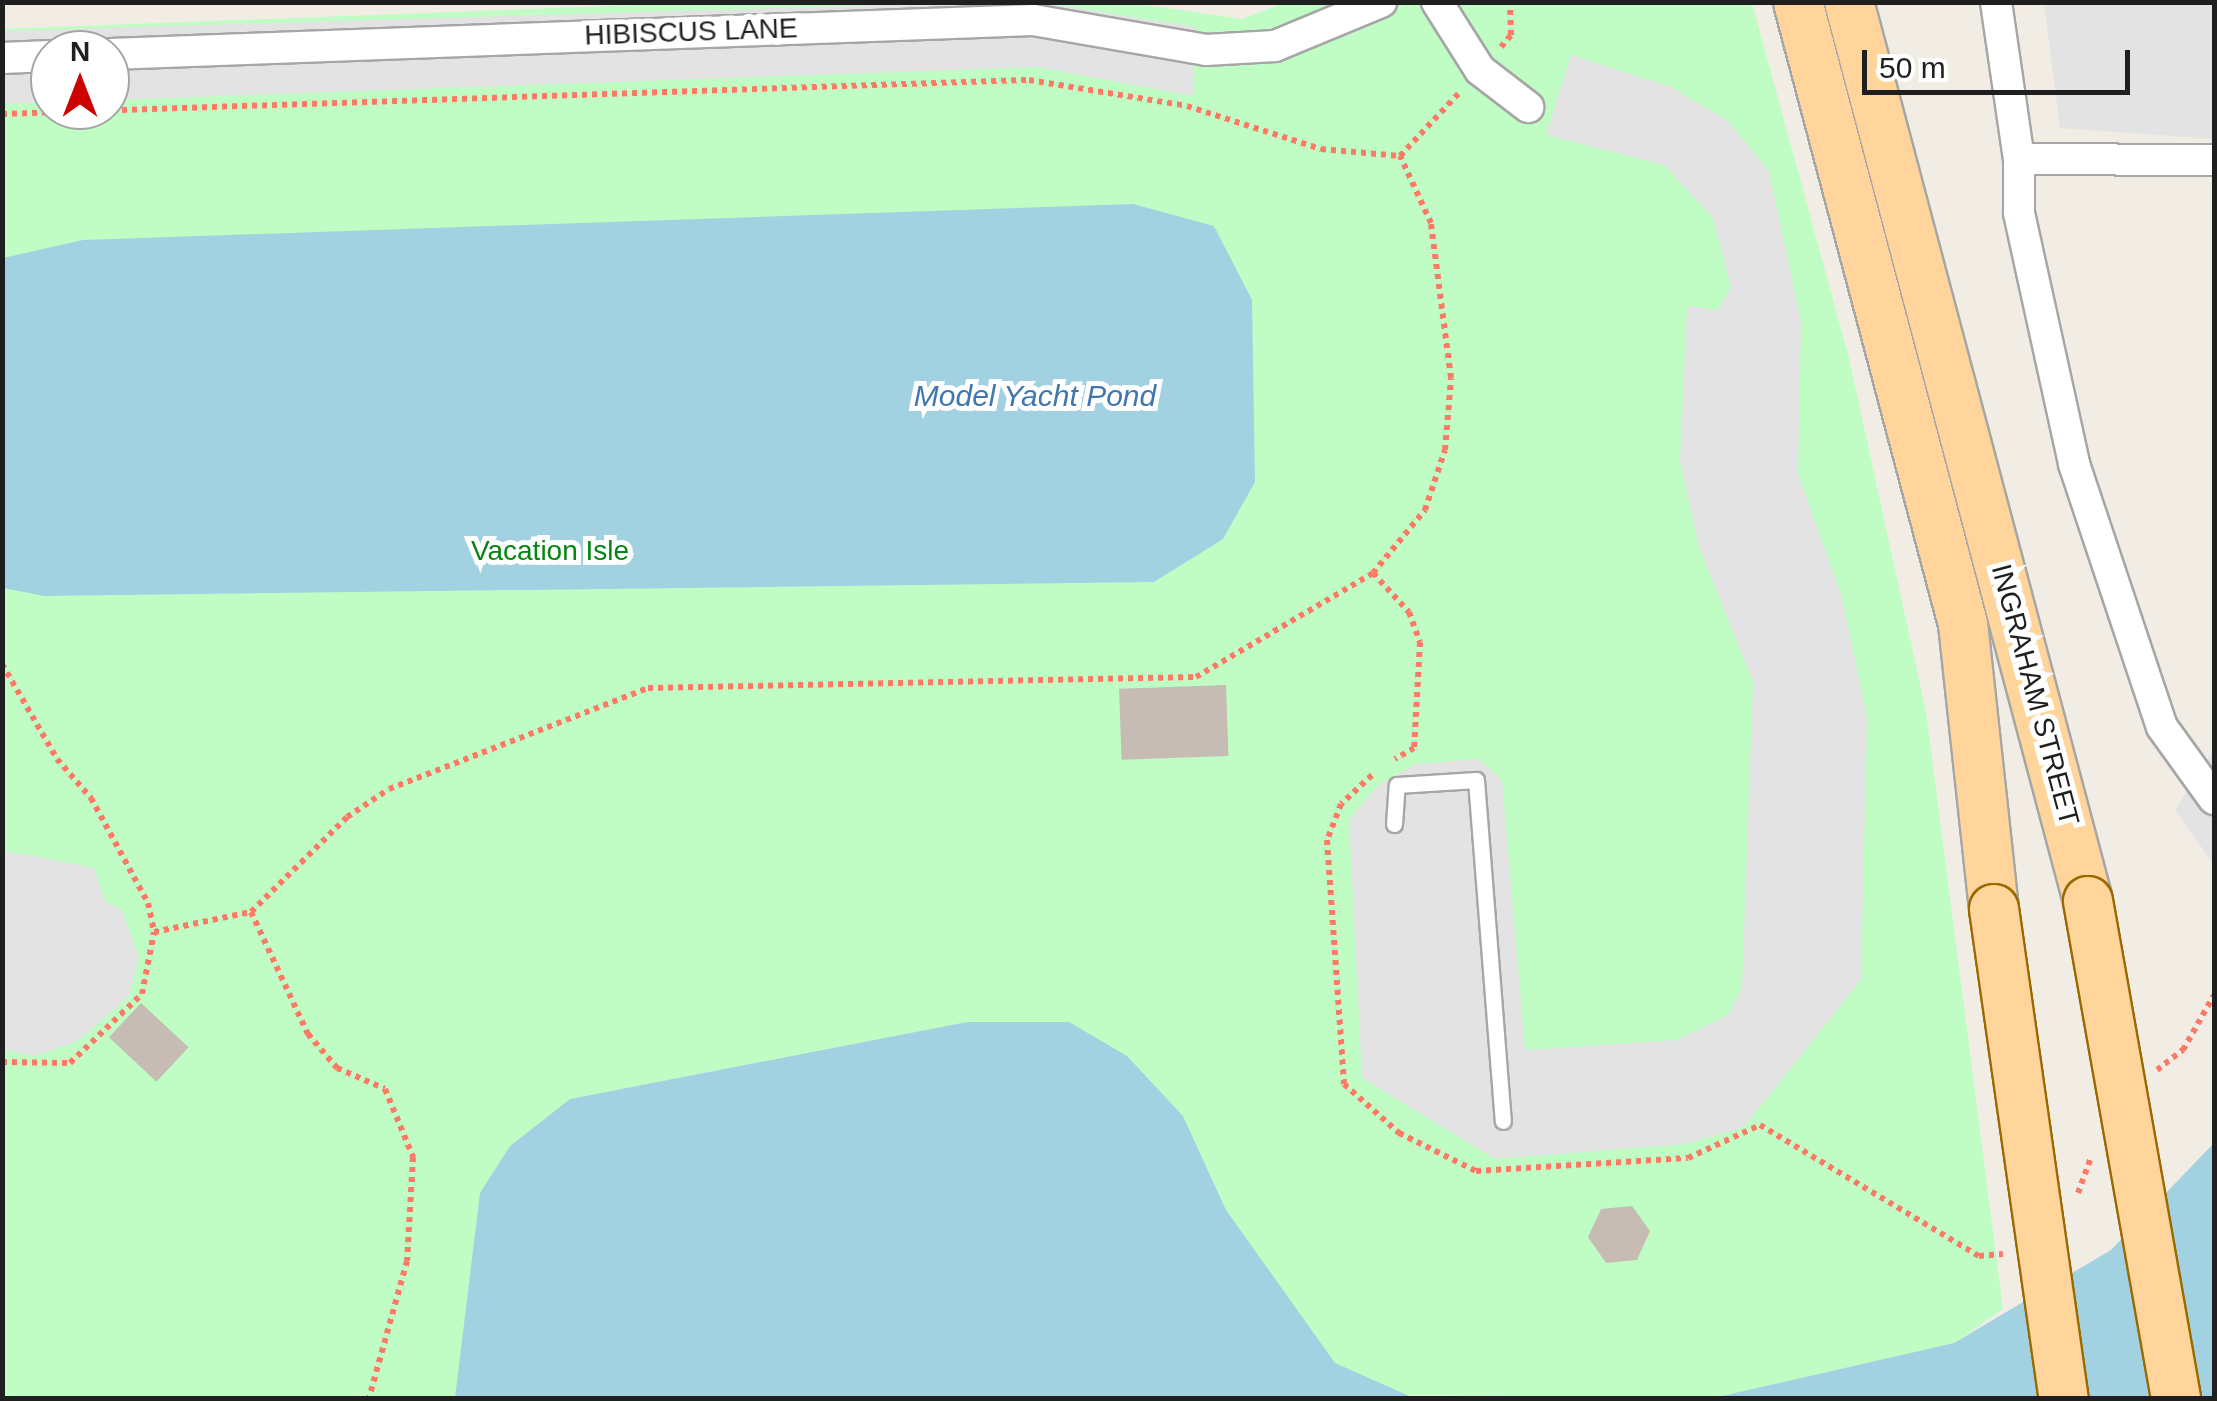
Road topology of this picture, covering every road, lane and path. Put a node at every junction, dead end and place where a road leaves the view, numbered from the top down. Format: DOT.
graph roads {
  1 [pos="1381,2"];
  2 [pos="1437,2"];
  3 [pos="1510,2"];
  4 [pos="1798,2"];
  5 [pos="1849,2"];
  6 [pos="1996,2"];
  7 [pos="130,53"];
  8 [pos="30,57"];
  9 [pos="2,58"];
  10 [pos="1480,70"];
  11 [pos="1528,107"];
  12 [pos="2,114"];
  13 [pos="1400,156"];
  14 [pos="2019,159"];
  15 [pos="2214,160"];
  16 [pos="1373,573"];
  17 [pos="2,664"];
  18 [pos="2214,799"];
  19 [pos="1394,824"];
  20 [pos="251,912"];
  21 [pos="154,932"];
  22 [pos="2214,996"];
  23 [pos="2,1062"];
  24 [pos="2152,1074"];
  25 [pos="1503,1120"];
  26 [pos="2097,1142"];
  27 [pos="2076,1197"];
  28 [pos="2020,1252"];
  29 [pos="369,1398"];
  30 [pos="2064,1398"];
  31 [pos="2176,1398"];
  1 -- 7 [label="street, HIBISCUS LANE"];
  2 -- 10 [label="street"];
  3 -- 10 [label="path"];
  4 -- 30 [label="main road, INGRAHAM STREET, bridge"];
  5 -- 31 [label="main road, INGRAHAM STREET, bridge"];
  6 -- 14 [label="street"];
  8 -- 9 [label="street"];
  10 -- 11 [label="street"];
  10 -- 13 [label="path"];
  12 -- 13 [label="path"];
  13 -- 16 [label="path"];
  14 -- 15 [label="street"];
  14 -- 18 [label="street"];
  16 -- 20 [label="path"];
  16 -- 28 [label="path"];
  17 -- 21 [label="path"];
  19 -- 25 [label="lane"];
  20 -- 21 [label="path"];
  20 -- 29 [label="path"];
  21 -- 23 [label="path"];
  22 -- 24 [label="path"];
  26 -- 27 [label="path"];
}
